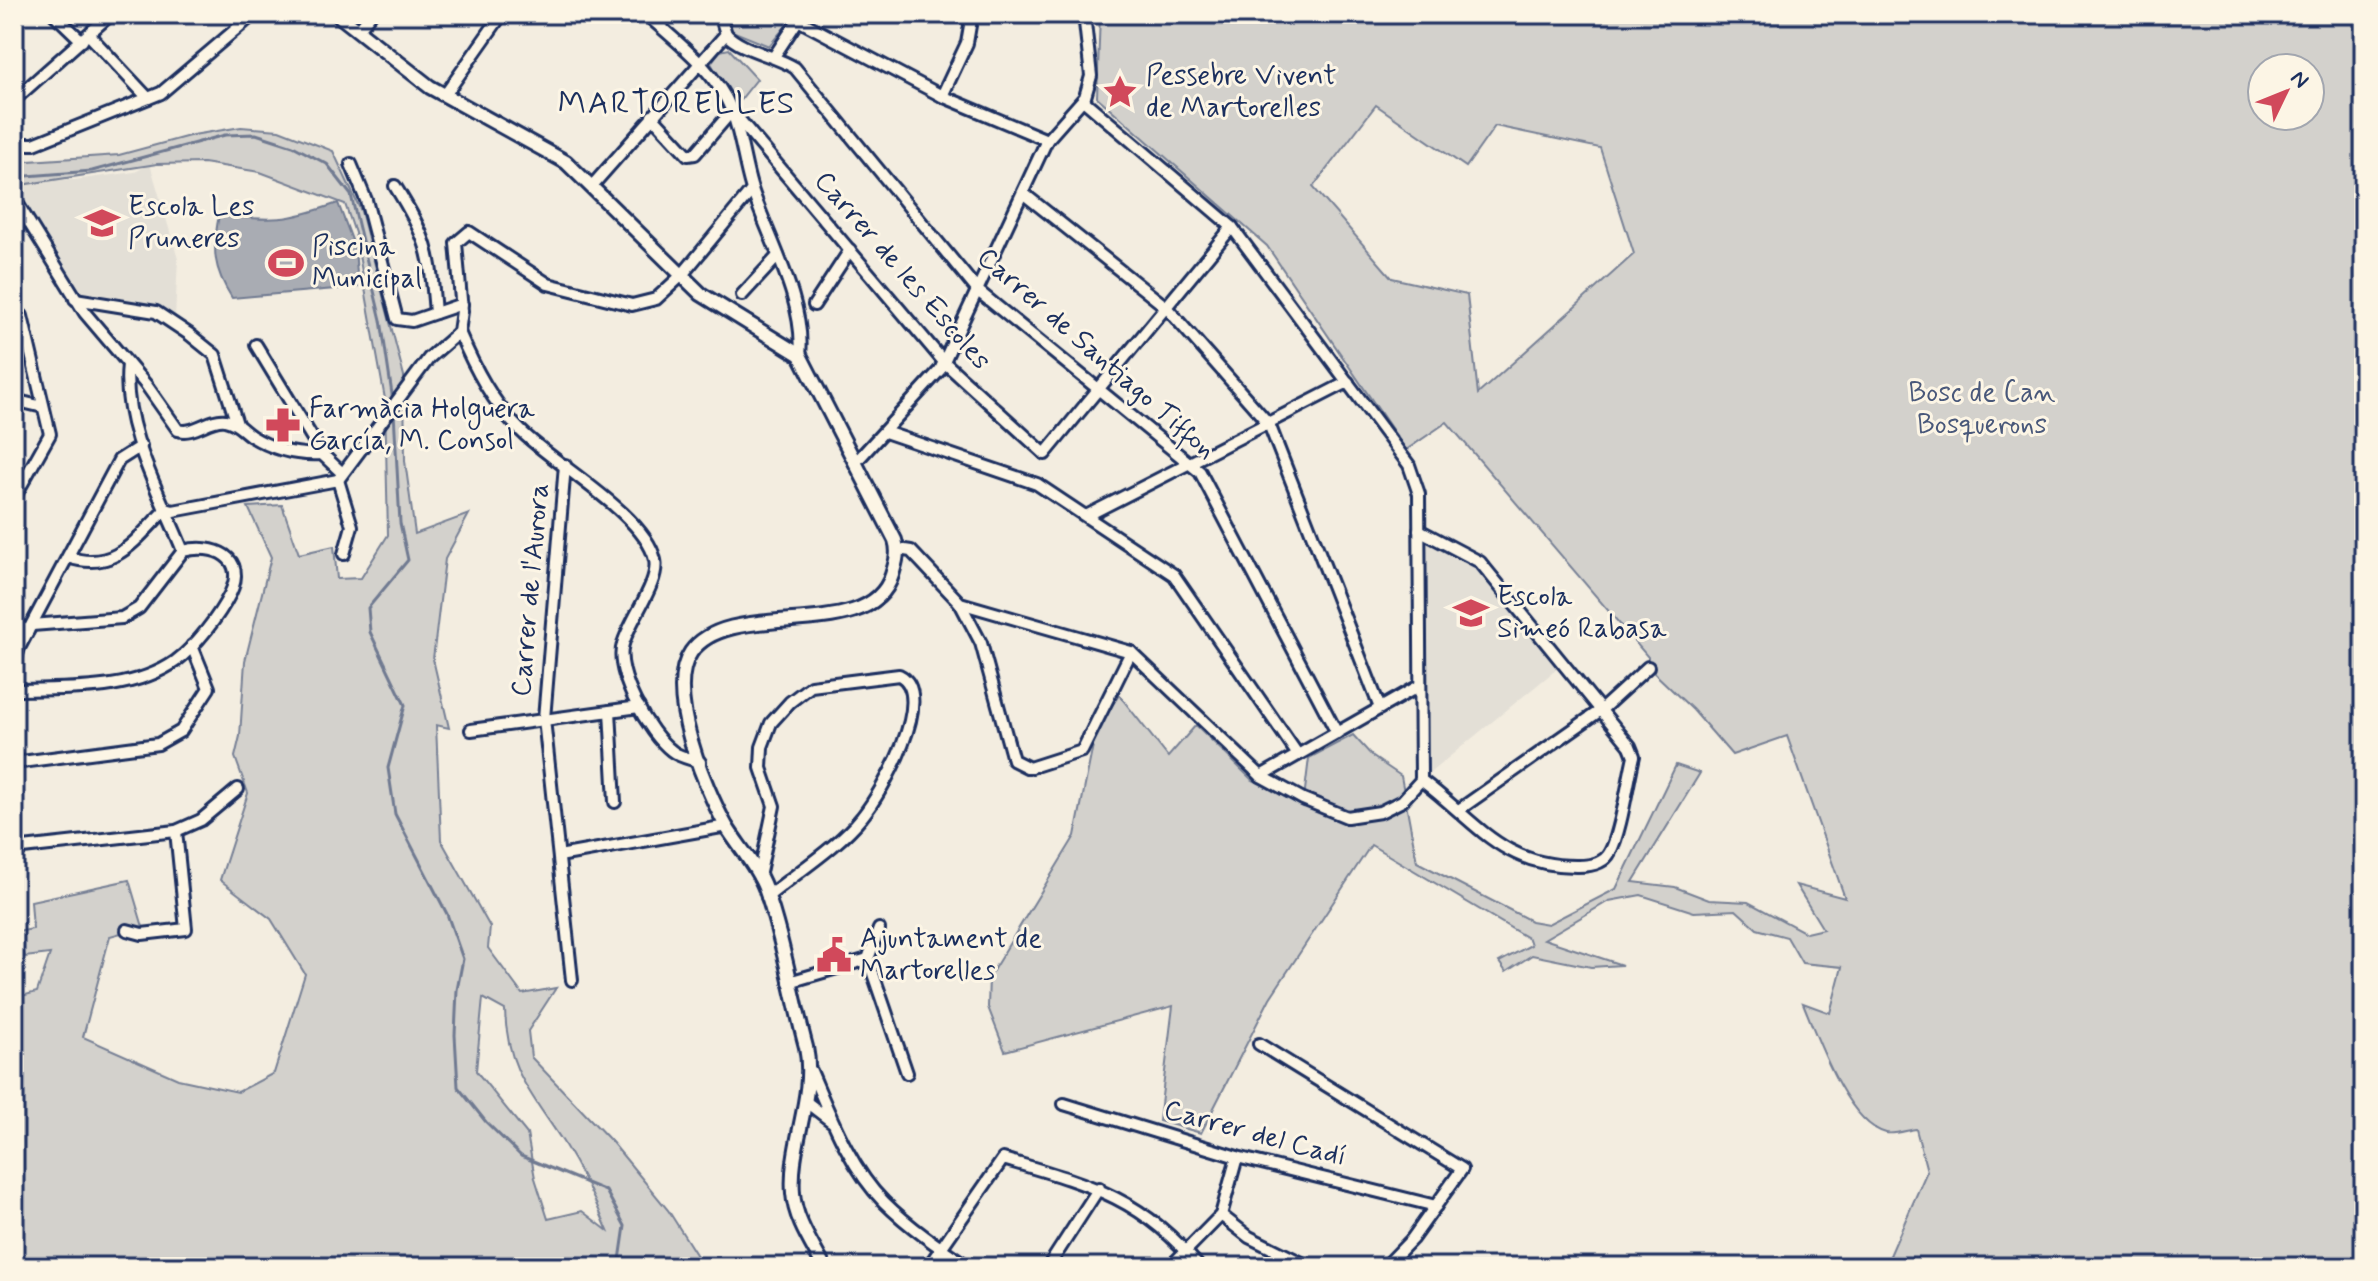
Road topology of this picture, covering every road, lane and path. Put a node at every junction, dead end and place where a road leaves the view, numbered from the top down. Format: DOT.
graph roads {
  1 [pos="54,14"];
  2 [pos="111,14"];
  3 [pos="254,14"];
  4 [pos="337,14"];
  5 [pos="371,14"];
  6 [pos="502,14"];
  7 [pos="646,14"];
  8 [pos="720,14"];
  9 [pos="972,14"];
  10 [pos="1084,14"];
  11 [pos="800,17"];
  12 [pos="358,30"];
  13 [pos="726,34"];
  14 [pos="86,38"];
  15 [pos="775,55"];
  16 [pos="700,62"];
  17 [pos="445,95"];
  18 [pos="942,96"];
  19 [pos="148,98"];
  20 [pos="14,100"];
  21 [pos="1083,100"];
  22 [pos="732,111"];
  23 [pos="652,116"];
  24 [pos="14,136"];
  25 [pos="1047,140"];
  26 [pos="351,164"];
  27 [pos="395,186"];
  28 [pos="591,187"];
  29 [pos="752,190"];
  30 [pos="1024,194"];
  31 [pos="14,198"];
  32 [pos="1232,227"];
  33 [pos="850,250"];
  34 [pos="778,256"];
  35 [pos="682,275"];
  36 [pos="978,291"];
  37 [pos="742,295"];
  38 [pos="75,299"];
  39 [pos="462,304"];
  40 [pos="814,305"];
  41 [pos="1166,307"];
  42 [pos="435,313"];
  43 [pos="18,315"];
  44 [pos="459,332"];
  45 [pos="256,345"];
  46 [pos="800,355"];
  47 [pos="944,362"];
  48 [pos="128,364"];
  49 [pos="1348,382"];
  50 [pos="1100,388"];
  51 [pos="14,400"];
  52 [pos="43,407"];
  53 [pos="237,424"];
  54 [pos="1269,424"];
  55 [pos="885,432"];
  56 [pos="141,446"];
  57 [pos="322,454"];
  58 [pos="855,463"];
  59 [pos="1190,463"];
  60 [pos="565,465"];
  61 [pos="340,476"];
  62 [pos="14,498"];
  63 [pos="166,509"];
  64 [pos="1086,516"];
  65 [pos="1419,530"];
  66 [pos="898,549"];
  67 [pos="183,551"];
  68 [pos="344,554"];
  69 [pos="68,557"];
  70 [pos="960,603"];
  71 [pos="14,624"];
  72 [pos="30,628"];
  73 [pos="192,646"];
  74 [pos="1131,652"];
  75 [pos="14,665"];
  76 [pos="1648,667"];
  77 [pos="1419,686"];
  78 [pos="14,690"];
  79 [pos="639,707"];
  80 [pos="1380,708"];
  81 [pos="1601,710"];
  82 [pos="610,711"];
  83 [pos="544,719"];
  84 [pos="471,730"];
  85 [pos="1337,733"];
  86 [pos="1298,755"];
  87 [pos="700,762"];
  88 [pos="14,763"];
  89 [pos="1261,776"];
  90 [pos="1421,780"];
  91 [pos="238,789"];
  92 [pos="615,802"];
  93 [pos="1460,809"];
  94 [pos="727,826"];
  95 [pos="176,831"];
  96 [pos="14,849"];
  97 [pos="559,856"];
  98 [pos="759,877"];
  99 [pos="767,897"];
  100 [pos="879,929"];
  101 [pos="127,930"];
  102 [pos="868,959"];
  103 [pos="572,980"];
  104 [pos="789,982"];
  105 [pos="1259,1044"];
  106 [pos="811,1071"];
  107 [pos="907,1073"];
  108 [pos="805,1098"];
  109 [pos="826,1103"];
  110 [pos="1064,1104"];
  111 [pos="830,1119"];
  112 [pos="801,1122"];
  113 [pos="839,1132"];
  114 [pos="1237,1157"];
  115 [pos="1099,1188"];
  116 [pos="1436,1206"];
  117 [pos="1221,1215"];
  118 [pos="940,1249"];
  119 [pos="1186,1251"];
  120 [pos="824,1267"];
  121 [pos="928,1267"];
  122 [pos="969,1267"];
  123 [pos="1048,1267"];
  124 [pos="1170,1267"];
  125 [pos="1199,1267"];
  126 [pos="1310,1267"];
  127 [pos="1385,1267"];
  1 -- 14 [label="street"];
  2 -- 14 [label="street"];
  3 -- 19 [label="street"];
  4 -- 12 [label="street"];
  5 -- 12 [label="street"];
  6 -- 17 [label="street"];
  7 -- 16 [label="street"];
  8 -- 13 [label="street"];
  9 -- 18 [label="street"];
  10 -- 21 [label="street"];
  11 -- 15 [label="street"];
  11 -- 18 [label="street"];
  12 -- 17 [label="street"];
  13 -- 15 [label="street, Carrer de Santiago Tiffon"];
  13 -- 16 [label="street"];
  14 -- 19 [label="street"];
  14 -- 20 [label="street"];
  15 -- 36 [label="street, Carrer de Santiago Tiffon"];
  16 -- 22 [label="street"];
  16 -- 23 [label="street"];
  17 -- 28 [label="street"];
  18 -- 25 [label="street"];
  19 -- 24 [label="street"];
  21 -- 25 [label="street"];
  21 -- 32 [label="street"];
  22 -- 23 [label="street"];
  22 -- 29 [label="street"];
  22 -- 33 [label="street, Carrer de les Escoles"];
  23 -- 28 [label="street"];
  25 -- 30 [label="street"];
  26 -- 42 [label="street"];
  27 -- 42 [label="street"];
  28 -- 35 [label="street"];
  29 -- 34 [label="street"];
  29 -- 35 [label="street"];
  30 -- 36 [label="street"];
  30 -- 41 [label="street"];
  31 -- 38 [label="street"];
  32 -- 41 [label="street"];
  32 -- 49 [label="street"];
  33 -- 40 [label="street"];
  33 -- 47 [label="street, Carrer de les Escoles"];
  34 -- 37 [label="street"];
  34 -- 46 [label="street"];
  35 -- 39 [label="street"];
  35 -- 46 [label="street"];
  36 -- 47 [label="street"];
  36 -- 50 [label="street, Carrer de Santiago Tiffon"];
  38 -- 48 [label="street"];
  38 -- 53 [label="street"];
  39 -- 42 [label="street"];
  39 -- 44 [label="street"];
  41 -- 50 [label="street"];
  41 -- 54 [label="street"];
  43 -- 52 [label="street"];
  44 -- 60 [label="street"];
  44 -- 61 [label="street"];
  45 -- 57 [label="street"];
  46 -- 58 [label="street"];
  47 -- 50 [label="street, Carrer de les Escoles"];
  47 -- 55 [label="street"];
  48 -- 53 [label="street"];
  48 -- 56 [label="street"];
  49 -- 54 [label="street"];
  49 -- 65 [label="street"];
  50 -- 59 [label="street, Carrer de Santiago Tiffon"];
  51 -- 52 [label="street"];
  52 -- 62 [label="street"];
  53 -- 57 [label="street"];
  54 -- 59 [label="street"];
  54 -- 80 [label="street"];
  55 -- 58 [label="street"];
  55 -- 64 [label="street"];
  56 -- 63 [label="street"];
  56 -- 69 [label="street"];
  57 -- 61 [label="street"];
  58 -- 66 [label="street"];
  59 -- 64 [label="street"];
  59 -- 85 [label="street, Carrer de Santiago Tiffon"];
  60 -- 79 [label="street"];
  60 -- 83 [label="street, Carrer de l'Aurora"];
  61 -- 63 [label="street"];
  61 -- 68 [label="street"];
  63 -- 67 [label="street"];
  63 -- 69 [label="street"];
  64 -- 86 [label="street"];
  65 -- 77 [label="street"];
  65 -- 81 [label="street"];
  66 -- 70 [label="street"];
  66 -- 87 [label="street"];
  67 -- 72 [label="street"];
  67 -- 73 [label="street"];
  69 -- 72 [label="street"];
  70 -- 74 [label="street"];
  70 -- 74 [label="street"];
  71 -- 72 [label="street"];
  72 -- 75 [label="street"];
  73 -- 78 [label="street"];
  73 -- 88 [label="street"];
  74 -- 89 [label="street"];
  76 -- 81 [label="street"];
  77 -- 80 [label="street"];
  77 -- 90 [label="street"];
  79 -- 82 [label="street"];
  79 -- 87 [label="street"];
  80 -- 85 [label="street"];
  81 -- 93 [label="street"];
  81 -- 93 [label="street"];
  82 -- 83 [label="street"];
  82 -- 92 [label="street"];
  83 -- 84 [label="street"];
  83 -- 97 [label="street, Carrer de l'Aurora"];
  85 -- 86 [label="street"];
  86 -- 89 [label="street"];
  87 -- 94 [label="street"];
  89 -- 90 [label="street"];
  90 -- 93 [label="street"];
  91 -- 95 [label="street"];
  94 -- 97 [label="street"];
  94 -- 98 [label="street"];
  95 -- 96 [label="street"];
  95 -- 101 [label="street"];
  97 -- 103 [label="street, Carrer de l'Aurora"];
  98 -- 99 [label="street"];
  98 -- 99 [label="street"];
  99 -- 104 [label="street"];
  100 -- 102 [label="street"];
  102 -- 104 [label="street"];
  102 -- 107 [label="street"];
  104 -- 106 [label="street"];
  105 -- 116 [label="street"];
  106 -- 108 [label="street"];
  106 -- 109 [label="street"];
  108 -- 109 [label="street"];
  108 -- 111 [label="street"];
  108 -- 112 [label="street"];
  109 -- 113 [label="street"];
  110 -- 114 [label="street, Carrer del Cadí"];
  111 -- 112 [label="street"];
  111 -- 113 [label="street"];
  112 -- 120 [label="street"];
  113 -- 118 [label="street"];
  114 -- 116 [label="street, Carrer del Cadí"];
  114 -- 117 [label="street"];
  115 -- 118 [label="street"];
  115 -- 119 [label="street"];
  115 -- 123 [label="street"];
  116 -- 127 [label="street"];
  117 -- 119 [label="street"];
  117 -- 126 [label="street"];
  118 -- 121 [label="street"];
  118 -- 122 [label="street"];
  119 -- 124 [label="street"];
  119 -- 125 [label="street"];
}
